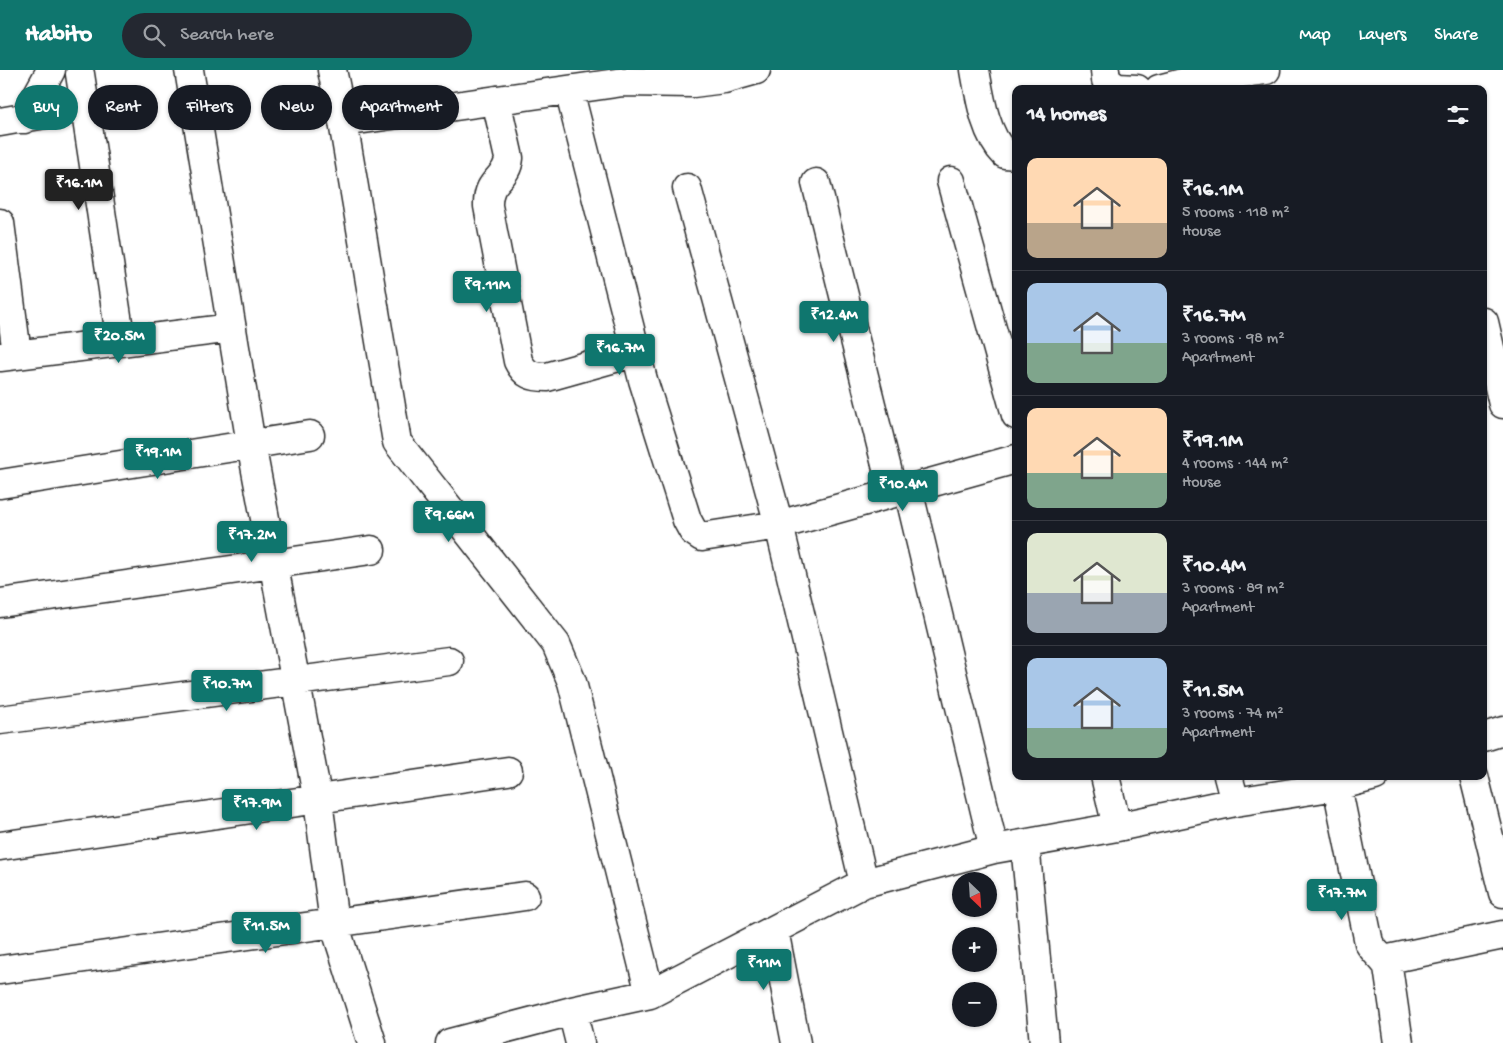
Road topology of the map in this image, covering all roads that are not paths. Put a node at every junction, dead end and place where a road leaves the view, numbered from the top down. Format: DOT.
graph roads {
  1 [pos="51,70"];
  2 [pos="189,70"];
  3 [pos="332,70"];
  4 [pos="756,70"];
  5 [pos="975,70"];
  6 [pos="1105,70"];
  7 [pos="1266,70"];
  8 [pos="1217,72"];
  9 [pos="80,74"];
  10 [pos="722,75"];
  11 [pos="1114,85"];
  12 [pos="1173,85"];
  13 [pos="568,90"];
  14 [pos="496,100"];
  15 [pos="459,105"];
  16 [pos="85,107"];
  17 [pos="342,117"];
  18 [pos="12,120"];
  19 [pos="344,130"];
  20 [pos="1012,155"];
  21 [pos="951,181"];
  22 [pos="816,183"];
  23 [pos="687,188"];
  24 [pos="0,223"];
  25 [pos="232,328"];
  26 [pos="1489,329"];
  27 [pos="121,342"];
  28 [pos="636,352"];
  29 [pos="9,356"];
  30 [pos="1012,401"];
  31 [pos="1503,404"];
  32 [pos="310,435"];
  33 [pos="251,444"];
  34 [pos="1012,460"];
  35 [pos="0,484"];
  36 [pos="901,491"];
  37 [pos="779,525"];
  38 [pos="371,550"];
  39 [pos="273,564"];
  40 [pos="0,603"];
  41 [pos="449,661"];
  42 [pos="296,681"];
  43 [pos="0,720"];
  44 [pos="1503,731"];
  45 [pos="1487,736"];
  46 [pos="508,771"];
  47 [pos="1106,780"];
  48 [pos="1229,780"];
  49 [pos="1475,780"];
  50 [pos="1336,781"];
  51 [pos="318,800"];
  52 [pos="1235,802"];
  53 [pos="1117,827"];
  54 [pos="1024,844"];
  55 [pos="0,846"];
  56 [pos="994,849"];
  57 [pos="864,884"];
  58 [pos="1503,893"];
  59 [pos="525,896"];
  60 [pos="334,923"];
  61 [pos="774,930"];
  62 [pos="1503,935"];
  63 [pos="1384,960"];
  64 [pos="0,970"];
  65 [pos="650,994"];
  66 [pos="572,1011"];
  67 [pos="372,1043"];
  68 [pos="450,1043"];
  69 [pos="580,1043"];
  70 [pos="796,1043"];
  71 [pos="1044,1043"];
  72 [pos="1399,1043"];
  1 -- 18 [label="street"];
  2 -- 25 [label="street"];
  3 -- 17 [label="street"];
  4 -- 10 [label="street"];
  5 -- 20 [label="street"];
  6 -- 11 [label="street"];
  7 -- 8 [label="street"];
  8 -- 12 [label="street"];
  9 -- 16 [label="street"];
  10 -- 13 [label="street"];
  13 -- 14 [label="street"];
  13 -- 28 [label="street"];
  14 -- 15 [label="street"];
  14 -- 28 [label="street"];
  16 -- 18 [label="street"];
  16 -- 27 [label="street"];
  19 -- 65 [label="street"];
  21 -- 30 [label="street"];
  22 -- 36 [label="street"];
  23 -- 37 [label="street"];
  24 -- 29 [label="street"];
  25 -- 27 [label="street"];
  25 -- 33 [label="street"];
  26 -- 31 [label="street"];
  27 -- 29 [label="street"];
  28 -- 37 [label="street"];
  32 -- 33 [label="street"];
  33 -- 35 [label="street"];
  33 -- 39 [label="street"];
  34 -- 36 [label="street"];
  36 -- 37 [label="street"];
  36 -- 56 [label="street"];
  37 -- 57 [label="street"];
  38 -- 39 [label="street"];
  39 -- 40 [label="street"];
  39 -- 42 [label="street"];
  41 -- 42 [label="street"];
  42 -- 43 [label="street"];
  42 -- 51 [label="street"];
  44 -- 45 [label="street"];
  46 -- 51 [label="street"];
  47 -- 53 [label="street"];
  48 -- 52 [label="street"];
  49 -- 58 [label="street"];
  50 -- 52 [label="street"];
  50 -- 63 [label="street"];
  51 -- 55 [label="street"];
  51 -- 60 [label="street"];
  52 -- 53 [label="street"];
  53 -- 54 [label="street"];
  54 -- 56 [label="street"];
  54 -- 71 [label="street"];
  56 -- 57 [label="street"];
  57 -- 61 [label="street"];
  59 -- 60 [label="street"];
  60 -- 64 [label="street"];
  60 -- 67 [label="street"];
  61 -- 65 [label="street"];
  61 -- 70 [label="street"];
  62 -- 63 [label="street"];
  63 -- 72 [label="street"];
  65 -- 66 [label="street"];
  66 -- 68 [label="street"];
  66 -- 69 [label="street"];
}
